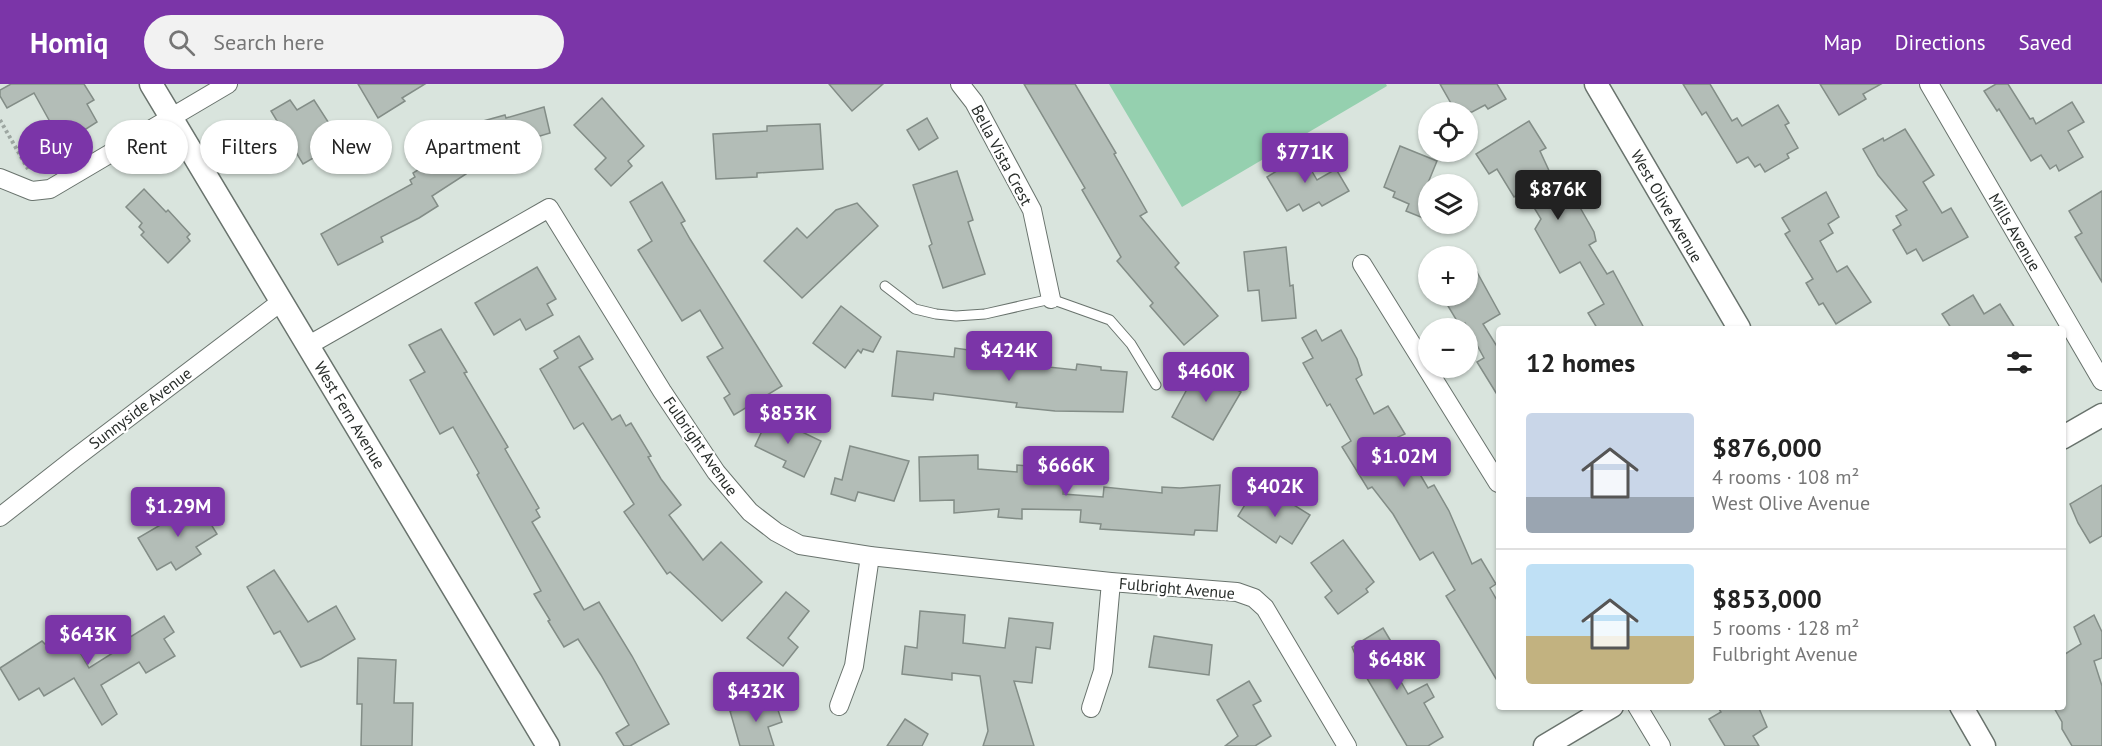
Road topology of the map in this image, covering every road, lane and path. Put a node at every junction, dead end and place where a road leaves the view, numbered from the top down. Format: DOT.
graph roads {
  1 [pos="151,84"];
  2 [pos="228,84"];
  3 [pos="960,84"];
  4 [pos="1596,84"];
  5 [pos="1929,84"];
  6 [pos="171,117"];
  7 [pos="0,120"];
  8 [pos="0,178"];
  9 [pos="32,191"];
  10 [pos="1362,264"];
  11 [pos="885,286"];
  12 [pos="1051,299"];
  13 [pos="282,301"];
  14 [pos="1738,326"];
  15 [pos="309,345"];
  16 [pos="2102,381"];
  17 [pos="1156,385"];
  18 [pos="2102,415"];
  19 [pos="2066,436"];
  20 [pos="1496,480"];
  21 [pos="0,517"];
  22 [pos="870,556"];
  23 [pos="1111,582"];
  24 [pos="839,706"];
  25 [pos="1091,708"];
  26 [pos="1605,710"];
  27 [pos="1639,710"];
  28 [pos="1963,710"];
  29 [pos="548,746"];
  30 [pos="1347,746"];
  31 [pos="1545,746"];
  32 [pos="1661,746"];
  33 [pos="1984,746"];
  1 -- 6 [label="street, West Fern Avenue"];
  2 -- 6 [label="street"];
  3 -- 12 [label="street, Bella Vista Crest"];
  4 -- 14 [label="street, West Olive Avenue"];
  5 -- 16 [label="street, Mills Avenue"];
  6 -- 9 [label="street"];
  6 -- 13 [label="street, West Fern Avenue"];
  7 -- 9 [label="path"];
  8 -- 9 [label="street"];
  10 -- 20 [label="street"];
  11 -- 12 [label="lane"];
  12 -- 17 [label="lane"];
  13 -- 15 [label="street, West Fern Avenue"];
  13 -- 21 [label="street, Sunnyside Avenue"];
  15 -- 22 [label="street, Fulbright Avenue"];
  15 -- 29 [label="street, West Fern Avenue"];
  18 -- 19 [label="street"];
  22 -- 23 [label="street, Fulbright Avenue"];
  22 -- 24 [label="street"];
  23 -- 25 [label="street"];
  23 -- 30 [label="street, Fulbright Avenue"];
  26 -- 31 [label="street"];
  27 -- 32 [label="street"];
  28 -- 33 [label="street"];
}
